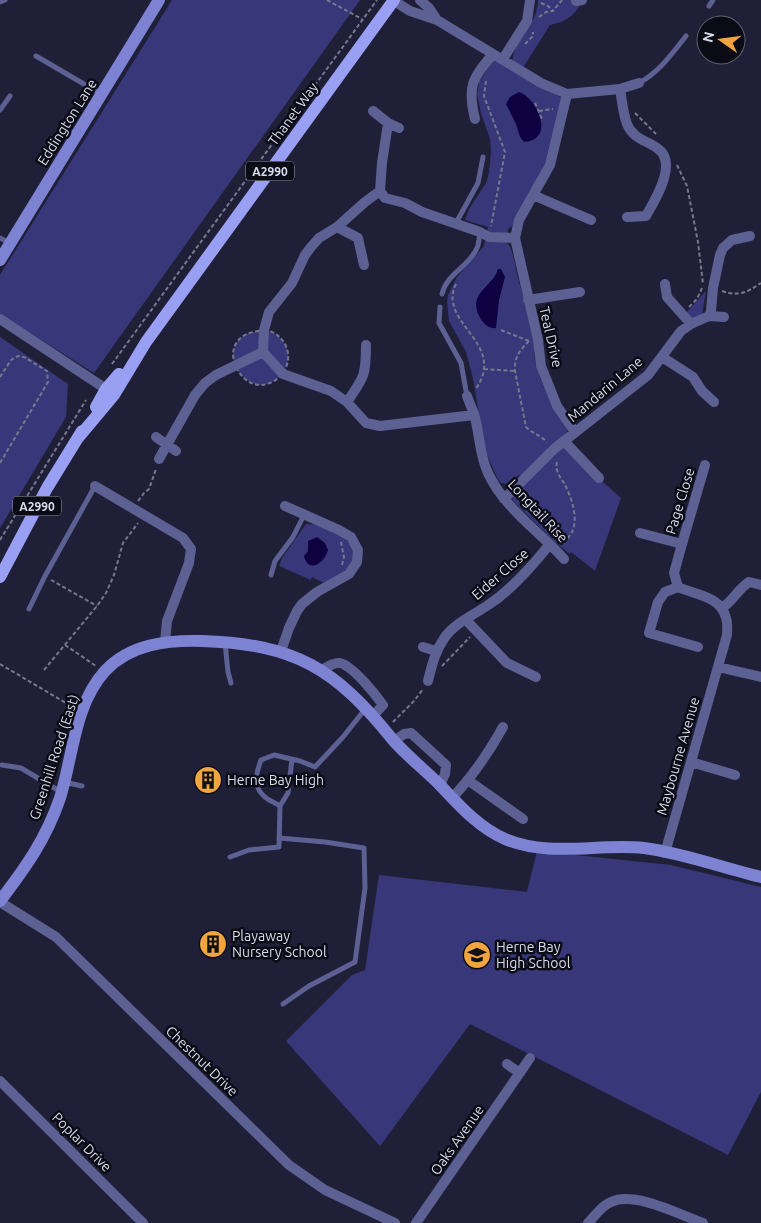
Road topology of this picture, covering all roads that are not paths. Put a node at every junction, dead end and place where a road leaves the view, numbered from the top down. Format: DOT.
graph roads {
  1 [pos="5,0"];
  2 [pos="159,0"];
  3 [pos="394,0"];
  4 [pos="420,0"];
  5 [pos="713,0"];
  6 [pos="535,1"];
  7 [pos="0,2"];
  8 [pos="708,6"];
  9 [pos="437,20"];
  10 [pos="686,36"];
  11 [pos="493,54"];
  12 [pos="36,56"];
  13 [pos="503,59"];
  14 [pos="639,83"];
  15 [pos="620,89"];
  16 [pos="102,94"];
  17 [pos="567,94"];
  18 [pos="10,96"];
  19 [pos="0,110"];
  20 [pos="373,110"];
  21 [pos="475,119"];
  22 [pos="388,123"];
  23 [pos="399,128"];
  24 [pos="483,157"];
  25 [pos="380,191"];
  26 [pos="533,195"];
  27 [pos="627,217"];
  28 [pos="591,220"];
  29 [pos="456,224"];
  30 [pos="337,227"];
  31 [pos="480,232"];
  32 [pos="750,236"];
  33 [pos="515,238"];
  34 [pos="5,241"];
  35 [pos="0,260"];
  36 [pos="364,265"];
  37 [pos="665,284"];
  38 [pos="580,292"];
  39 [pos="442,294"];
  40 [pos="528,300"];
  41 [pos="440,307"];
  42 [pos="709,316"];
  43 [pos="724,317"];
  44 [pos="0,319"];
  45 [pos="691,324"];
  46 [pos="146,342"];
  47 [pos="366,345"];
  48 [pos="263,352"];
  49 [pos="662,357"];
  50 [pos="106,389"];
  51 [pos="466,396"];
  52 [pos="347,402"];
  53 [pos="714,402"];
  54 [pos="474,415"];
  55 [pos="575,432"];
  56 [pos="156,437"];
  57 [pos="78,438"];
  58 [pos="564,441"];
  59 [pos="167,445"];
  60 [pos="176,451"];
  61 [pos="159,459"];
  62 [pos="706,465"];
  63 [pos="600,478"];
  64 [pos="95,486"];
  65 [pos="504,499"];
  66 [pos="285,506"];
  67 [pos="304,515"];
  68 [pos="640,534"];
  69 [pos="682,544"];
  70 [pos="557,552"];
  71 [pos="271,574"];
  72 [pos="0,577"];
  73 [pos="761,585"];
  74 [pos="678,587"];
  75 [pos="722,608"];
  76 [pos="29,609"];
  77 [pos="466,620"];
  78 [pos="165,642"];
  79 [pos="225,642"];
  80 [pos="423,647"];
  81 [pos="698,647"];
  82 [pos="281,651"];
  83 [pos="436,651"];
  84 [pos="718,667"];
  85 [pos="322,670"];
  86 [pos="536,677"];
  87 [pos="761,677"];
  88 [pos="428,680"];
  89 [pos="231,683"];
  90 [pos="370,711"];
  91 [pos="503,727"];
  92 [pos="394,740"];
  93 [pos="292,759"];
  94 [pos="691,762"];
  95 [pos="2,765"];
  96 [pos="735,776"];
  97 [pos="469,781"];
  98 [pos="440,785"];
  99 [pos="82,786"];
  100 [pos="63,787"];
  101 [pos="452,798"];
  102 [pos="280,806"];
  103 [pos="523,819"];
  104 [pos="279,838"];
  105 [pos="665,853"];
  106 [pos="230,857"];
  107 [pos="761,877"];
  108 [pos="0,902"];
  109 [pos="284,1004"];
  110 [pos="530,1058"];
  111 [pos="507,1064"];
  112 [pos="520,1073"];
  113 [pos="0,1081"];
  114 [pos="143,1223"];
  115 [pos="395,1223"];
  116 [pos="416,1223"];
  117 [pos="588,1223"];
  118 [pos="703,1223"];
  1 -- 7 [label="lane"];
  2 -- 16 [label="street, Eddington Lane"];
  3 -- 9 [label="street"];
  3 -- 46 [label="main road, Thanet Way / A2990"];
  4 -- 9 [label="street"];
  5 -- 8 [label="lane"];
  6 -- 13 [label="street"];
  9 -- 11 [label="street"];
  10 -- 14 [label="lane"];
  11 -- 13 [label="street"];
  11 -- 21 [label="street"];
  12 -- 16 [label="lane"];
  13 -- 17 [label="street"];
  14 -- 15 [label="street"];
  15 -- 17 [label="street"];
  15 -- 27 [label="street"];
  16 -- 34 [label="street, Eddington Lane"];
  17 -- 26 [label="street, Teal Drive"];
  18 -- 19 [label="lane"];
  20 -- 22 [label="street"];
  22 -- 23 [label="street"];
  22 -- 25 [label="street"];
  24 -- 29 [label="lane"];
  25 -- 29 [label="street"];
  25 -- 30 [label="street"];
  26 -- 28 [label="street"];
  26 -- 33 [label="street, Teal Drive"];
  29 -- 31 [label="street"];
  30 -- 36 [label="street"];
  30 -- 48 [label="street"];
  31 -- 33 [label="street"];
  31 -- 39 [label="lane"];
  32 -- 42 [label="street"];
  33 -- 40 [label="street, Teal Drive"];
  34 -- 35 [label="street, Eddington Lane"];
  37 -- 45 [label="street"];
  38 -- 40 [label="street, Teal Drive"];
  40 -- 55 [label="street, Teal Drive"];
  41 -- 51 [label="lane"];
  42 -- 43 [label="street, Mandarin Lane"];
  42 -- 45 [label="street, Mandarin Lane"];
  44 -- 50 [label="street"];
  45 -- 49 [label="street, Mandarin Lane"];
  46 -- 50 [label="main road, Thanet Way / A2990"];
  46 -- 57 [label="main road, Thanet Way / A2990"];
  47 -- 52 [label="street"];
  48 -- 52 [label="street"];
  48 -- 59 [label="street"];
  49 -- 53 [label="street, Mandarin Lane"];
  49 -- 55 [label="street, Mandarin Lane"];
  50 -- 57 [label="main road, Thanet Way / A2990"];
  51 -- 54 [label="street, Longtail Rise"];
  52 -- 54 [label="street"];
  54 -- 65 [label="street, Longtail Rise"];
  55 -- 58 [label="street, Mandarin Lane"];
  56 -- 59 [label="street"];
  57 -- 72 [label="main road, Thanet Way / A2990"];
  58 -- 63 [label="street, Mandarin Lane"];
  58 -- 65 [label="street, Mandarin Lane"];
  59 -- 60 [label="street"];
  59 -- 61 [label="street"];
  62 -- 69 [label="street, Page Close"];
  64 -- 76 [label="lane"];
  64 -- 78 [label="street"];
  65 -- 70 [label="street, Longtail Rise"];
  66 -- 67 [label="street"];
  67 -- 71 [label="lane"];
  67 -- 82 [label="street"];
  68 -- 69 [label="street"];
  69 -- 74 [label="street"];
  70 -- 77 [label="street, Eider Close"];
  73 -- 75 [label="street"];
  74 -- 75 [label="street"];
  74 -- 81 [label="street"];
  75 -- 84 [label="street, Maybourne Avenue"];
  77 -- 83 [label="street, Eider Close"];
  77 -- 86 [label="street"];
  78 -- 79 [label="street, Greenhill Road (East)"];
  78 -- 100 [label="street, Greenhill Road (East)"];
  79 -- 82 [label="street, Greenhill Road (East)"];
  79 -- 89 [label="lane"];
  80 -- 83 [label="street"];
  82 -- 85 [label="street, Greenhill Road (East)"];
  83 -- 88 [label="street, Eider Close"];
  84 -- 87 [label="street"];
  84 -- 94 [label="street, Maybourne Avenue"];
  85 -- 90 [label="street, Greenhill Road (East)"];
  85 -- 90 [label="street"];
  90 -- 92 [label="street, Greenhill Road (East)"];
  90 -- 93 [label="lane"];
  91 -- 97 [label="street"];
  92 -- 98 [label="street, Greenhill Road (East)"];
  92 -- 98 [label="street"];
  93 -- 102 [label="lane"];
  93 -- 102 [label="lane"];
  94 -- 96 [label="street"];
  94 -- 105 [label="street, Maybourne Avenue"];
  95 -- 100 [label="lane"];
  97 -- 101 [label="street"];
  97 -- 103 [label="street"];
  98 -- 101 [label="street, Greenhill Road (East)"];
  99 -- 100 [label="lane"];
  100 -- 108 [label="street, Greenhill Road (East)"];
  101 -- 105 [label="street, Greenhill Road (East)"];
  102 -- 104 [label="lane"];
  104 -- 106 [label="lane"];
  104 -- 109 [label="lane"];
  105 -- 107 [label="street, Greenhill Road (East)"];
  108 -- 115 [label="street, Chestnut Drive"];
  110 -- 112 [label="street, Oaks Avenue"];
  111 -- 112 [label="street"];
  112 -- 116 [label="street, Oaks Avenue"];
  113 -- 114 [label="street, Poplar Drive"];
  117 -- 118 [label="street"];
}
